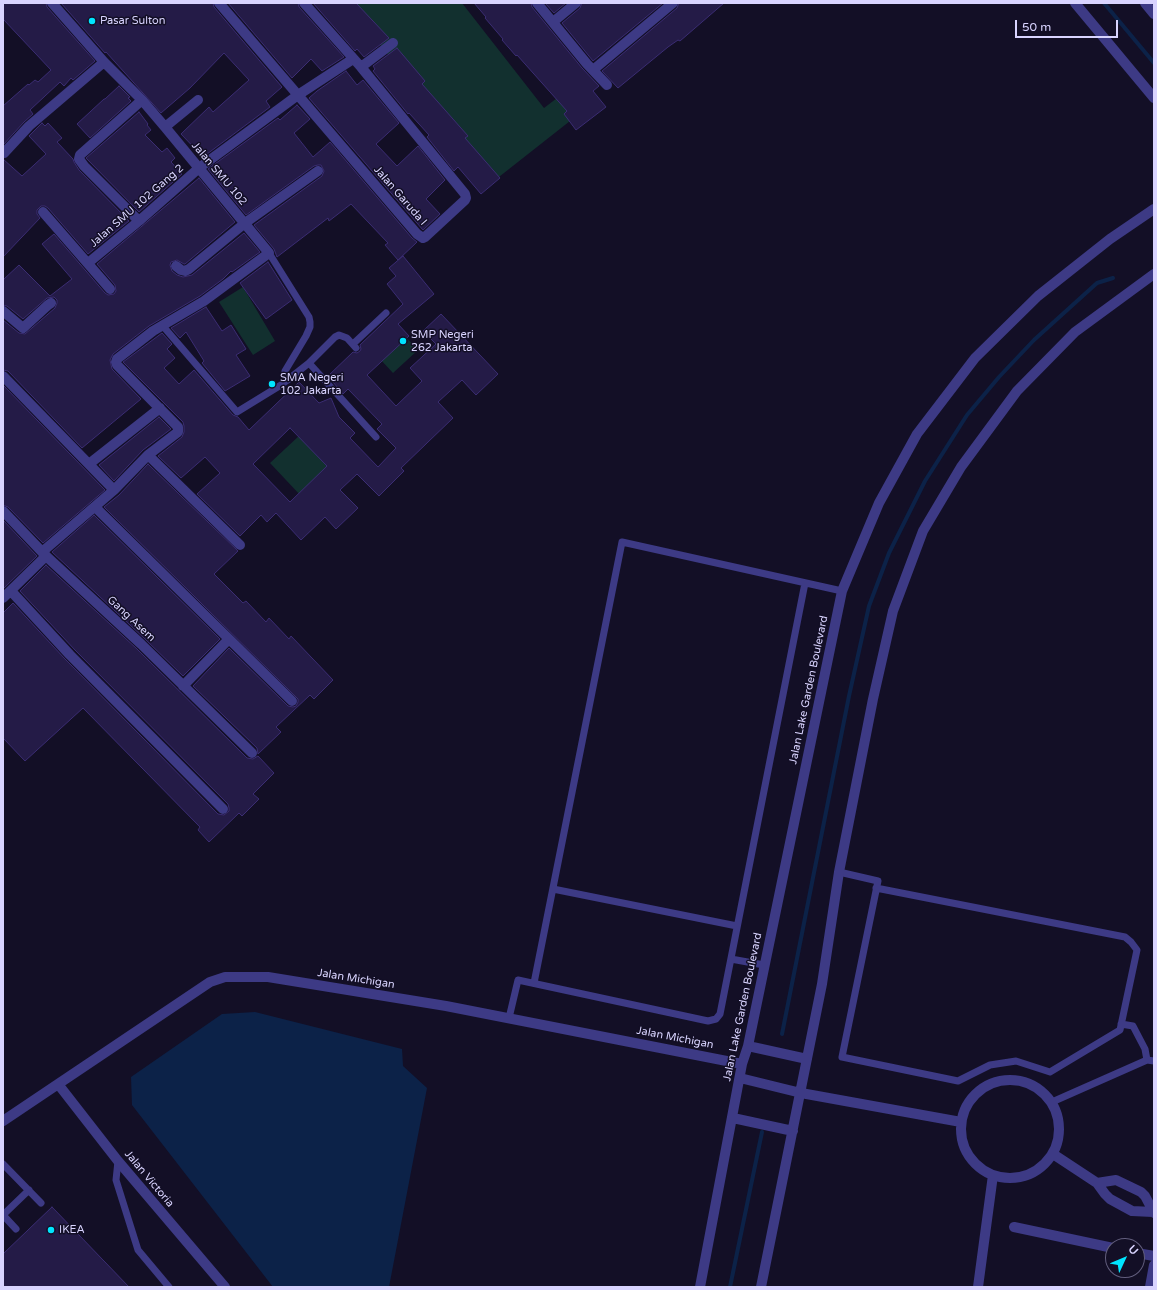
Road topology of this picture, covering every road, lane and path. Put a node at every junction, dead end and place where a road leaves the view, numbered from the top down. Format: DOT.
graph roads {
  1 [pos="52,3"];
  2 [pos="219,3"];
  3 [pos="304,3"];
  4 [pos="537,3"];
  5 [pos="576,3"];
  6 [pos="673,3"];
  7 [pos="1075,3"];
  8 [pos="1144,3"];
  9 [pos="1154,14"];
  10 [pos="553,22"];
  11 [pos="393,42"];
  12 [pos="353,59"];
  13 [pos="104,62"];
  14 [pos="361,68"];
  15 [pos="593,70"];
  16 [pos="607,85"];
  17 [pos="298,95"];
  18 [pos="1154,98"];
  19 [pos="142,100"];
  20 [pos="198,100"];
  21 [pos="165,127"];
  22 [pos="4,153"];
  23 [pos="199,168"];
  24 [pos="318,171"];
  25 [pos="1154,209"];
  26 [pos="43,212"];
  27 [pos="139,221"];
  28 [pos="245,223"];
  29 [pos="269,254"];
  30 [pos="88,263"];
  31 [pos="176,266"];
  32 [pos="1154,274"];
  33 [pos="110,289"];
  34 [pos="51,303"];
  35 [pos="3,311"];
  36 [pos="386,313"];
  37 [pos="162,325"];
  38 [pos="309,363"];
  39 [pos="3,376"];
  40 [pos="288,380"];
  41 [pos="160,408"];
  42 [pos="376,437"];
  43 [pos="148,455"];
  44 [pos="89,464"];
  45 [pos="114,490"];
  46 [pos="96,507"];
  47 [pos="3,510"];
  48 [pos="240,545"];
  49 [pos="44,554"];
  50 [pos="805,583"];
  51 [pos="842,591"];
  52 [pos="5,595"];
  53 [pos="230,639"];
  54 [pos="183,686"];
  55 [pos="292,701"];
  56 [pos="252,753"];
  57 [pos="223,809"];
  58 [pos="839,872"];
  59 [pos="876,888"];
  60 [pos="553,889"];
  61 [pos="737,926"];
  62 [pos="731,959"];
  63 [pos="764,966"];
  64 [pos="534,983"];
  65 [pos="509,1018"];
  66 [pos="1121,1024"];
  67 [pos="748,1046"];
  68 [pos="1145,1049"];
  69 [pos="1154,1049"];
  70 [pos="807,1059"];
  71 [pos="1150,1060"];
  72 [pos="742,1064"];
  73 [pos="740,1078"];
  74 [pos="58,1084"];
  75 [pos="801,1093"];
  76 [pos="1052,1102"];
  77 [pos="733,1118"];
  78 [pos="3,1122"];
  79 [pos="961,1122"];
  80 [pos="793,1131"];
  81 [pos="1053,1154"];
  82 [pos="118,1161"];
  83 [pos="3,1164"];
  84 [pos="993,1176"];
  85 [pos="1097,1183"];
  86 [pos="29,1190"];
  87 [pos="41,1203"];
  88 [pos="1153,1212"];
  89 [pos="3,1215"];
  90 [pos="1014,1227"];
  91 [pos="16,1229"];
  92 [pos="1105,1246"];
  93 [pos="1154,1266"];
  94 [pos="168,1287"];
  95 [pos="225,1287"];
  96 [pos="700,1287"];
  97 [pos="761,1287"];
  98 [pos="978,1287"];
  99 [pos="1150,1287"];
  1 -- 13 [label="street, Jalan SMU 102"];
  2 -- 17 [label="street, Jalan Garuda I"];
  3 -- 12 [label="street, Jalan Garuda I"];
  4 -- 10 [label="street"];
  5 -- 10 [label="street"];
  6 -- 15 [label="street"];
  7 -- 18 [label="street"];
  8 -- 9 [label="street"];
  10 -- 15 [label="street"];
  11 -- 14 [label="street"];
  12 -- 14 [label="street, Jalan Garuda I"];
  12 -- 17 [label="street, Jalan SMU 102 Gang 2"];
  13 -- 19 [label="street, Jalan SMU 102"];
  13 -- 22 [label="street"];
  14 -- 17 [label="street, Jalan Garuda I"];
  15 -- 16 [label="street"];
  17 -- 23 [label="street, Jalan SMU 102 Gang 2"];
  19 -- 21 [label="street, Jalan SMU 102"];
  19 -- 27 [label="street"];
  20 -- 21 [label="street"];
  21 -- 23 [label="street, Jalan SMU 102"];
  23 -- 27 [label="street, Jalan SMU 102 Gang 2"];
  23 -- 28 [label="street, Jalan SMU 102"];
  24 -- 28 [label="street"];
  25 -- 51 [label="street, Jalan Lake Garden Boulevard"];
  26 -- 30 [label="street"];
  27 -- 30 [label="street, Jalan SMU 102 Gang 2"];
  28 -- 29 [label="street, Jalan SMU 102"];
  28 -- 31 [label="street"];
  29 -- 37 [label="street"];
  29 -- 40 [label="lane, Jalan SMU 102"];
  30 -- 33 [label="street"];
  32 -- 58 [label="street"];
  34 -- 35 [label="street"];
  36 -- 38 [label="lane"];
  37 -- 40 [label="lane"];
  37 -- 41 [label="street"];
  38 -- 40 [label="lane"];
  38 -- 42 [label="lane"];
  39 -- 44 [label="street"];
  41 -- 43 [label="street"];
  41 -- 44 [label="street"];
  43 -- 45 [label="street"];
  43 -- 48 [label="street"];
  44 -- 45 [label="street"];
  45 -- 46 [label="street"];
  46 -- 49 [label="street"];
  46 -- 53 [label="street"];
  47 -- 49 [label="street, Gang Asem"];
  49 -- 52 [label="street"];
  49 -- 54 [label="street, Gang Asem"];
  50 -- 51 [label="lane"];
  50 -- 60 [label="lane"];
  50 -- 61 [label="lane"];
  51 -- 63 [label="street, Jalan Lake Garden Boulevard"];
  52 -- 57 [label="street"];
  53 -- 54 [label="street"];
  53 -- 55 [label="street"];
  54 -- 56 [label="street, Gang Asem"];
  58 -- 59 [label="lane"];
  58 -- 70 [label="street"];
  59 -- 66 [label="lane"];
  59 -- 66 [label="lane"];
  60 -- 61 [label="lane"];
  60 -- 64 [label="lane"];
  61 -- 62 [label="lane"];
  62 -- 63 [label="lane"];
  62 -- 64 [label="lane"];
  63 -- 67 [label="street, Jalan Lake Garden Boulevard"];
  64 -- 65 [label="lane"];
  65 -- 72 [label="street, Jalan Michigan"];
  65 -- 74 [label="street, Jalan Michigan"];
  66 -- 68 [label="lane"];
  67 -- 70 [label="street"];
  67 -- 72 [label="street, Jalan Lake Garden Boulevard"];
  68 -- 69 [label="lane"];
  68 -- 71 [label="lane"];
  70 -- 75 [label="street"];
  71 -- 76 [label="lane"];
  72 -- 73 [label="street, Jalan Lake Garden Boulevard"];
  73 -- 75 [label="street"];
  73 -- 77 [label="street, Jalan Lake Garden Boulevard"];
  74 -- 78 [label="street, Jalan Michigan"];
  74 -- 82 [label="street, Jalan Victoria"];
  75 -- 79 [label="street"];
  75 -- 80 [label="street"];
  76 -- 79 [label="street"];
  76 -- 81 [label="street"];
  77 -- 80 [label="street"];
  77 -- 96 [label="street, Jalan Lake Garden Boulevard"];
  79 -- 84 [label="street"];
  80 -- 97 [label="street"];
  81 -- 84 [label="street"];
  81 -- 85 [label="street"];
  82 -- 94 [label="lane"];
  82 -- 95 [label="street, Jalan Victoria"];
  83 -- 86 [label="lane"];
  84 -- 98 [label="street"];
  85 -- 88 [label="street"];
  85 -- 88 [label="street"];
  86 -- 87 [label="lane"];
  86 -- 89 [label="lane"];
  89 -- 91 [label="lane"];
  90 -- 92 [label="street"];
  93 -- 99 [label="street"];
}
